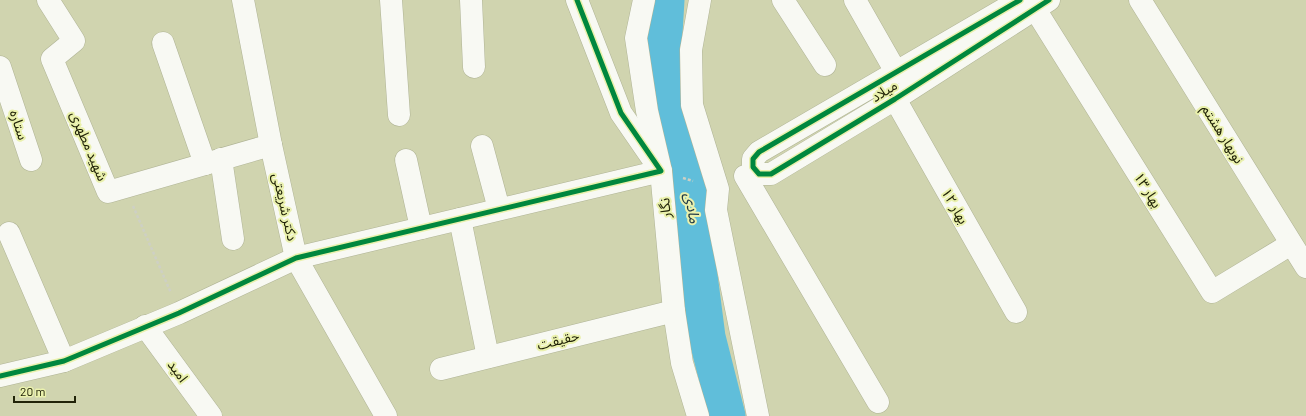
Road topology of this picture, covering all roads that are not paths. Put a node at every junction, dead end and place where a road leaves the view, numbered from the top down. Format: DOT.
graph roads {
  1 [pos="48,0"];
  2 [pos="243,0"];
  3 [pos="391,0"];
  4 [pos="471,0"];
  5 [pos="577,0"];
  6 [pos="644,0"];
  7 [pos="700,0"];
  8 [pos="783,0"];
  9 [pos="855,0"];
  10 [pos="1140,0"];
  11 [pos="1035,3"];
  12 [pos="163,43"];
  13 [pos="825,65"];
  14 [pos="0,67"];
  15 [pos="474,67"];
  16 [pos="911,71"];
  17 [pos="895,99"];
  18 [pos="399,115"];
  19 [pos="271,145"];
  20 [pos="482,146"];
  21 [pos="31,160"];
  22 [pos="406,160"];
  23 [pos="213,162"];
  24 [pos="758,168"];
  25 [pos="661,171"];
  26 [pos="718,189"];
  27 [pos="499,209"];
  28 [pos="460,219"];
  29 [pos="421,228"];
  30 [pos="9,233"];
  31 [pos="233,239"];
  32 [pos="1291,244"];
  33 [pos="296,258"];
  34 [pos="1306,267"];
  35 [pos="674,311"];
  36 [pos="1016,312"];
  37 [pos="145,326"];
  38 [pos="488,357"];
  39 [pos="64,361"];
  40 [pos="441,369"];
  41 [pos="0,376"];
  42 [pos="878,402"];
  43 [pos="382,414"];
  44 [pos="211,416"];
  45 [pos="698,416"];
  46 [pos="758,416"];
  1 -- 23 [label="street, شهید مطهری"];
  2 -- 19 [label="street, دکتر شریعتی"];
  3 -- 18 [label="street"];
  4 -- 15 [label="street"];
  5 -- 25 [label="street"];
  6 -- 25 [label="street, نگار"];
  7 -- 26 [label="street"];
  8 -- 13 [label="street"];
  9 -- 16 [label="street, میلاد"];
  10 -- 32 [label="street, نوبهار هشتم"];
  11 -- 16 [label="street, میلاد"];
  11 -- 32 [label="street, بهار ۱۳"];
  12 -- 23 [label="street"];
  14 -- 21 [label="street, ستاره"];
  16 -- 17 [label="street, میلاد"];
  16 -- 24 [label="street, میلاد"];
  17 -- 24 [label="street, میلاد"];
  17 -- 36 [label="street, بهار ۱۲"];
  19 -- 23 [label="street, شهید مطهری"];
  19 -- 33 [label="street, دکتر شریعتی"];
  20 -- 27 [label="street"];
  22 -- 29 [label="street"];
  23 -- 31 [label="street"];
  24 -- 26 [label="street"];
  24 -- 42 [label="street"];
  25 -- 27 [label="street"];
  25 -- 35 [label="street, نگار"];
  26 -- 46 [label="street"];
  27 -- 28 [label="street"];
  28 -- 29 [label="street"];
  28 -- 38 [label="street"];
  29 -- 33 [label="street"];
  30 -- 39 [label="street"];
  32 -- 34 [label="street, نوبهار هشتم"];
  33 -- 37 [label="street"];
  33 -- 43 [label="street, دکتر شریعتی"];
  35 -- 38 [label="street, حقیقت"];
  35 -- 45 [label="street, نگار"];
  37 -- 39 [label="street"];
  37 -- 44 [label="street, امید"];
  38 -- 40 [label="street, حقیقت"];
  39 -- 41 [label="street"];
}
